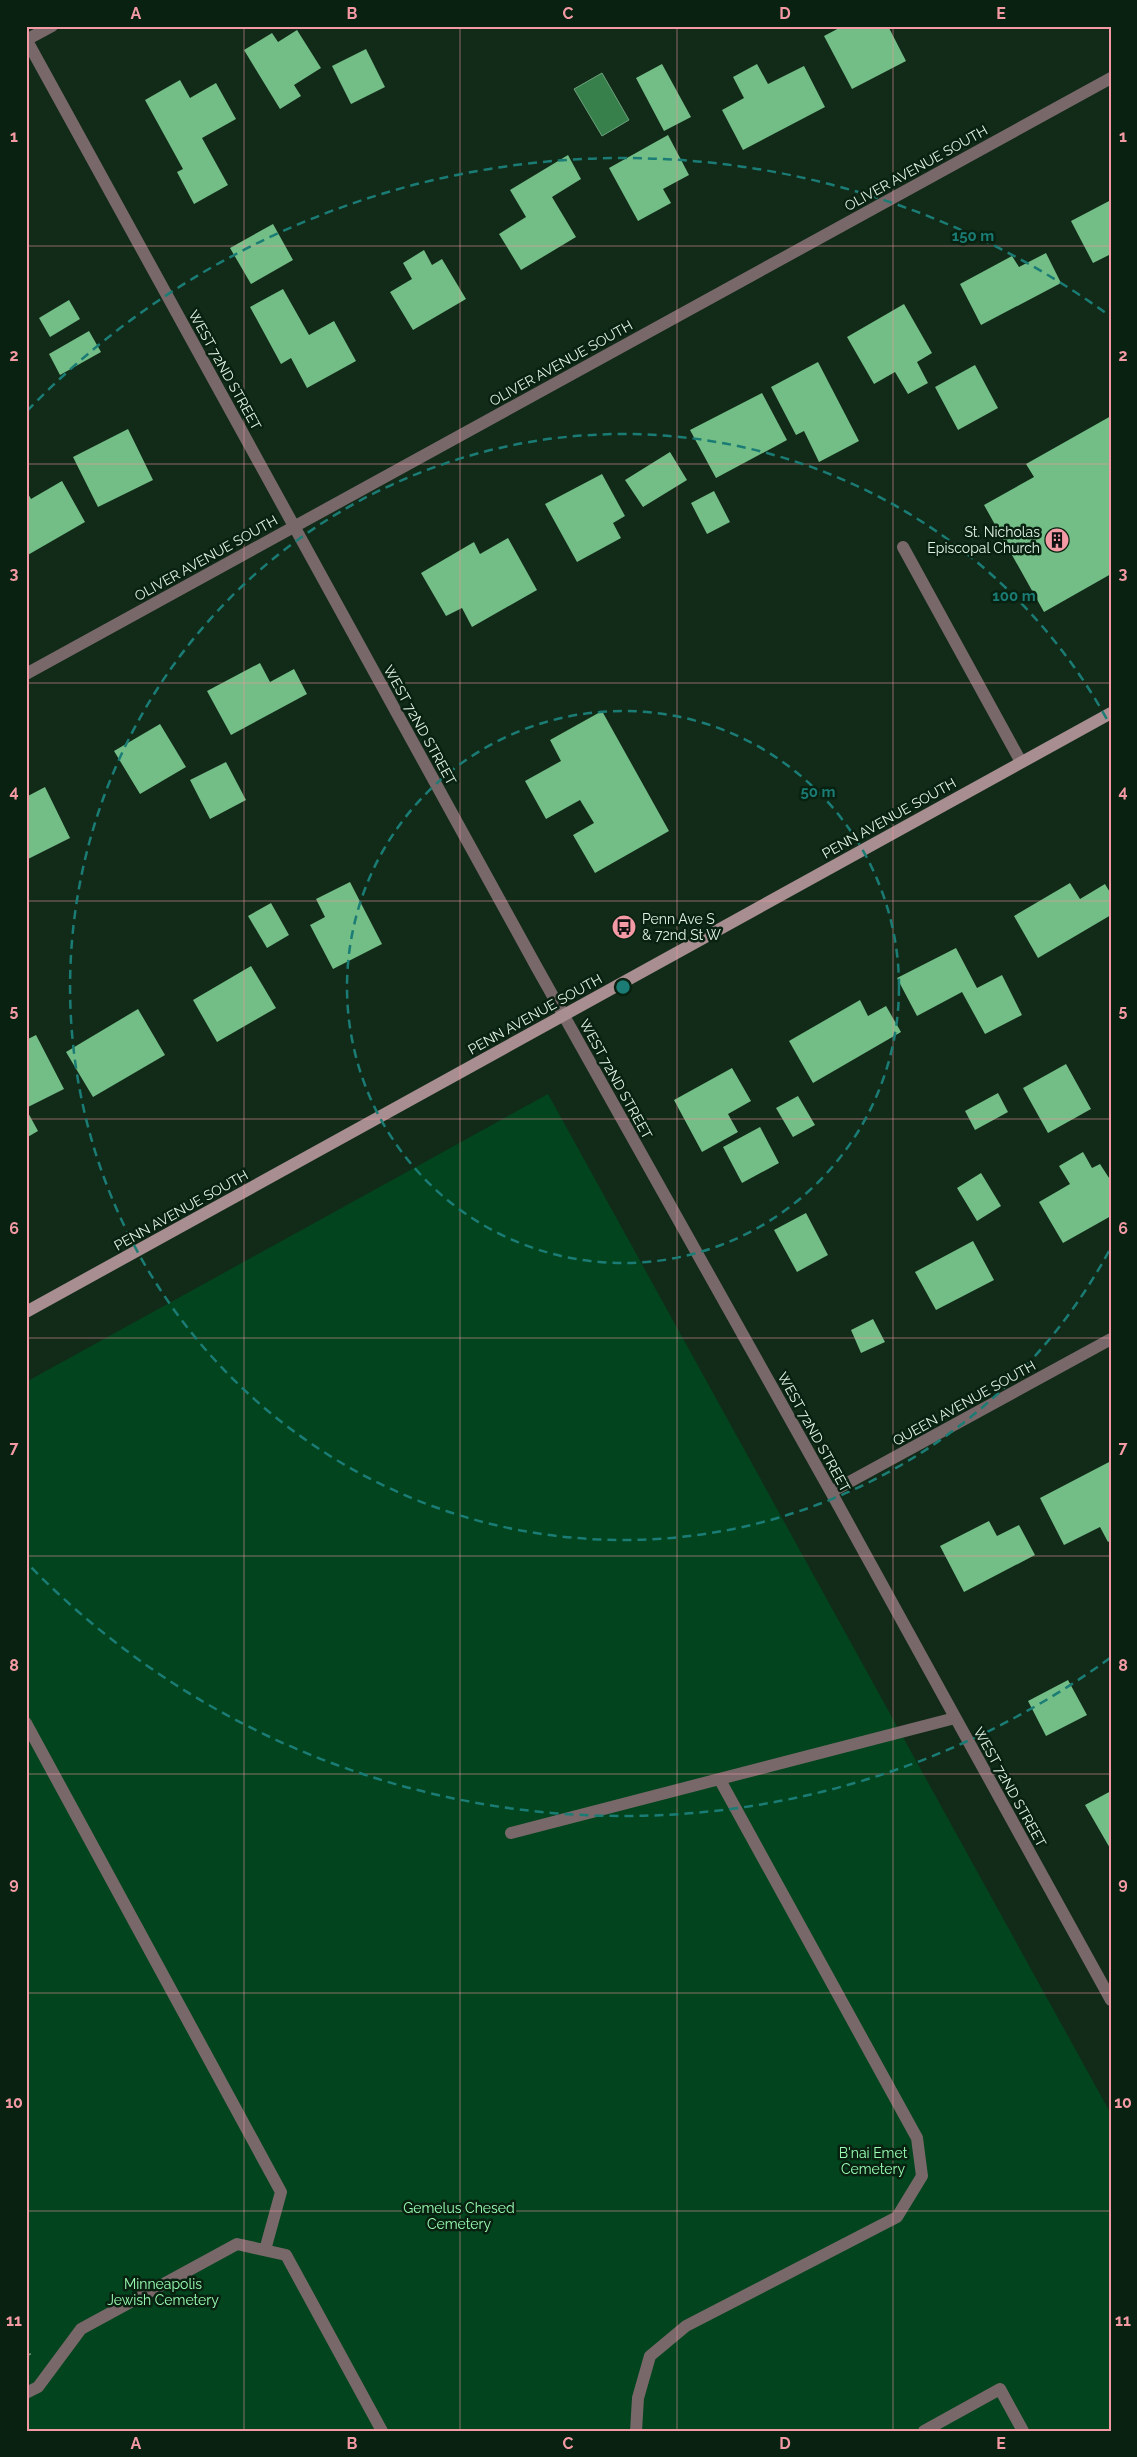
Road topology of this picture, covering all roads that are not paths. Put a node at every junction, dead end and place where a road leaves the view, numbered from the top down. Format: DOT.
graph roads {
  1 [pos="52,26"];
  2 [pos="26,40"];
  3 [pos="1111,78"];
  4 [pos="295,527"];
  5 [pos="903,547"];
  6 [pos="26,674"];
  7 [pos="1111,713"];
  8 [pos="1021,762"];
  9 [pos="563,1016"];
  10 [pos="26,1312"];
  11 [pos="1111,1339"];
  12 [pos="831,1492"];
  13 [pos="955,1718"];
  14 [pos="26,1723"];
  15 [pos="720,1780"];
  16 [pos="511,1833"];
  17 [pos="1106,1980"];
  18 [pos="1111,2000"];
  19 [pos="265,2250"];
  20 [pos="26,2393"];
  21 [pos="382,2431"];
  22 [pos="636,2431"];
  23 [pos="924,2431"];
  24 [pos="1023,2431"];
  1 -- 2 [label="street"];
  2 -- 4 [label="street, WEST 72ND STREET"];
  3 -- 4 [label="street, OLIVER AVENUE SOUTH"];
  4 -- 6 [label="street, OLIVER AVENUE SOUTH"];
  4 -- 9 [label="street, WEST 72ND STREET"];
  5 -- 8 [label="street"];
  7 -- 8 [label="main road, PENN AVENUE SOUTH"];
  8 -- 9 [label="main road, PENN AVENUE SOUTH"];
  9 -- 10 [label="main road, PENN AVENUE SOUTH"];
  9 -- 12 [label="street, WEST 72ND STREET"];
  11 -- 12 [label="street, QUEEN AVENUE SOUTH"];
  12 -- 13 [label="street, WEST 72ND STREET"];
  13 -- 15 [label="street"];
  13 -- 17 [label="street, WEST 72ND STREET"];
  14 -- 19 [label="street"];
  15 -- 16 [label="street"];
  15 -- 22 [label="street"];
  17 -- 18 [label="street, WEST 72ND STREET"];
  19 -- 20 [label="street"];
  19 -- 21 [label="street"];
  23 -- 24 [label="street"];
}
